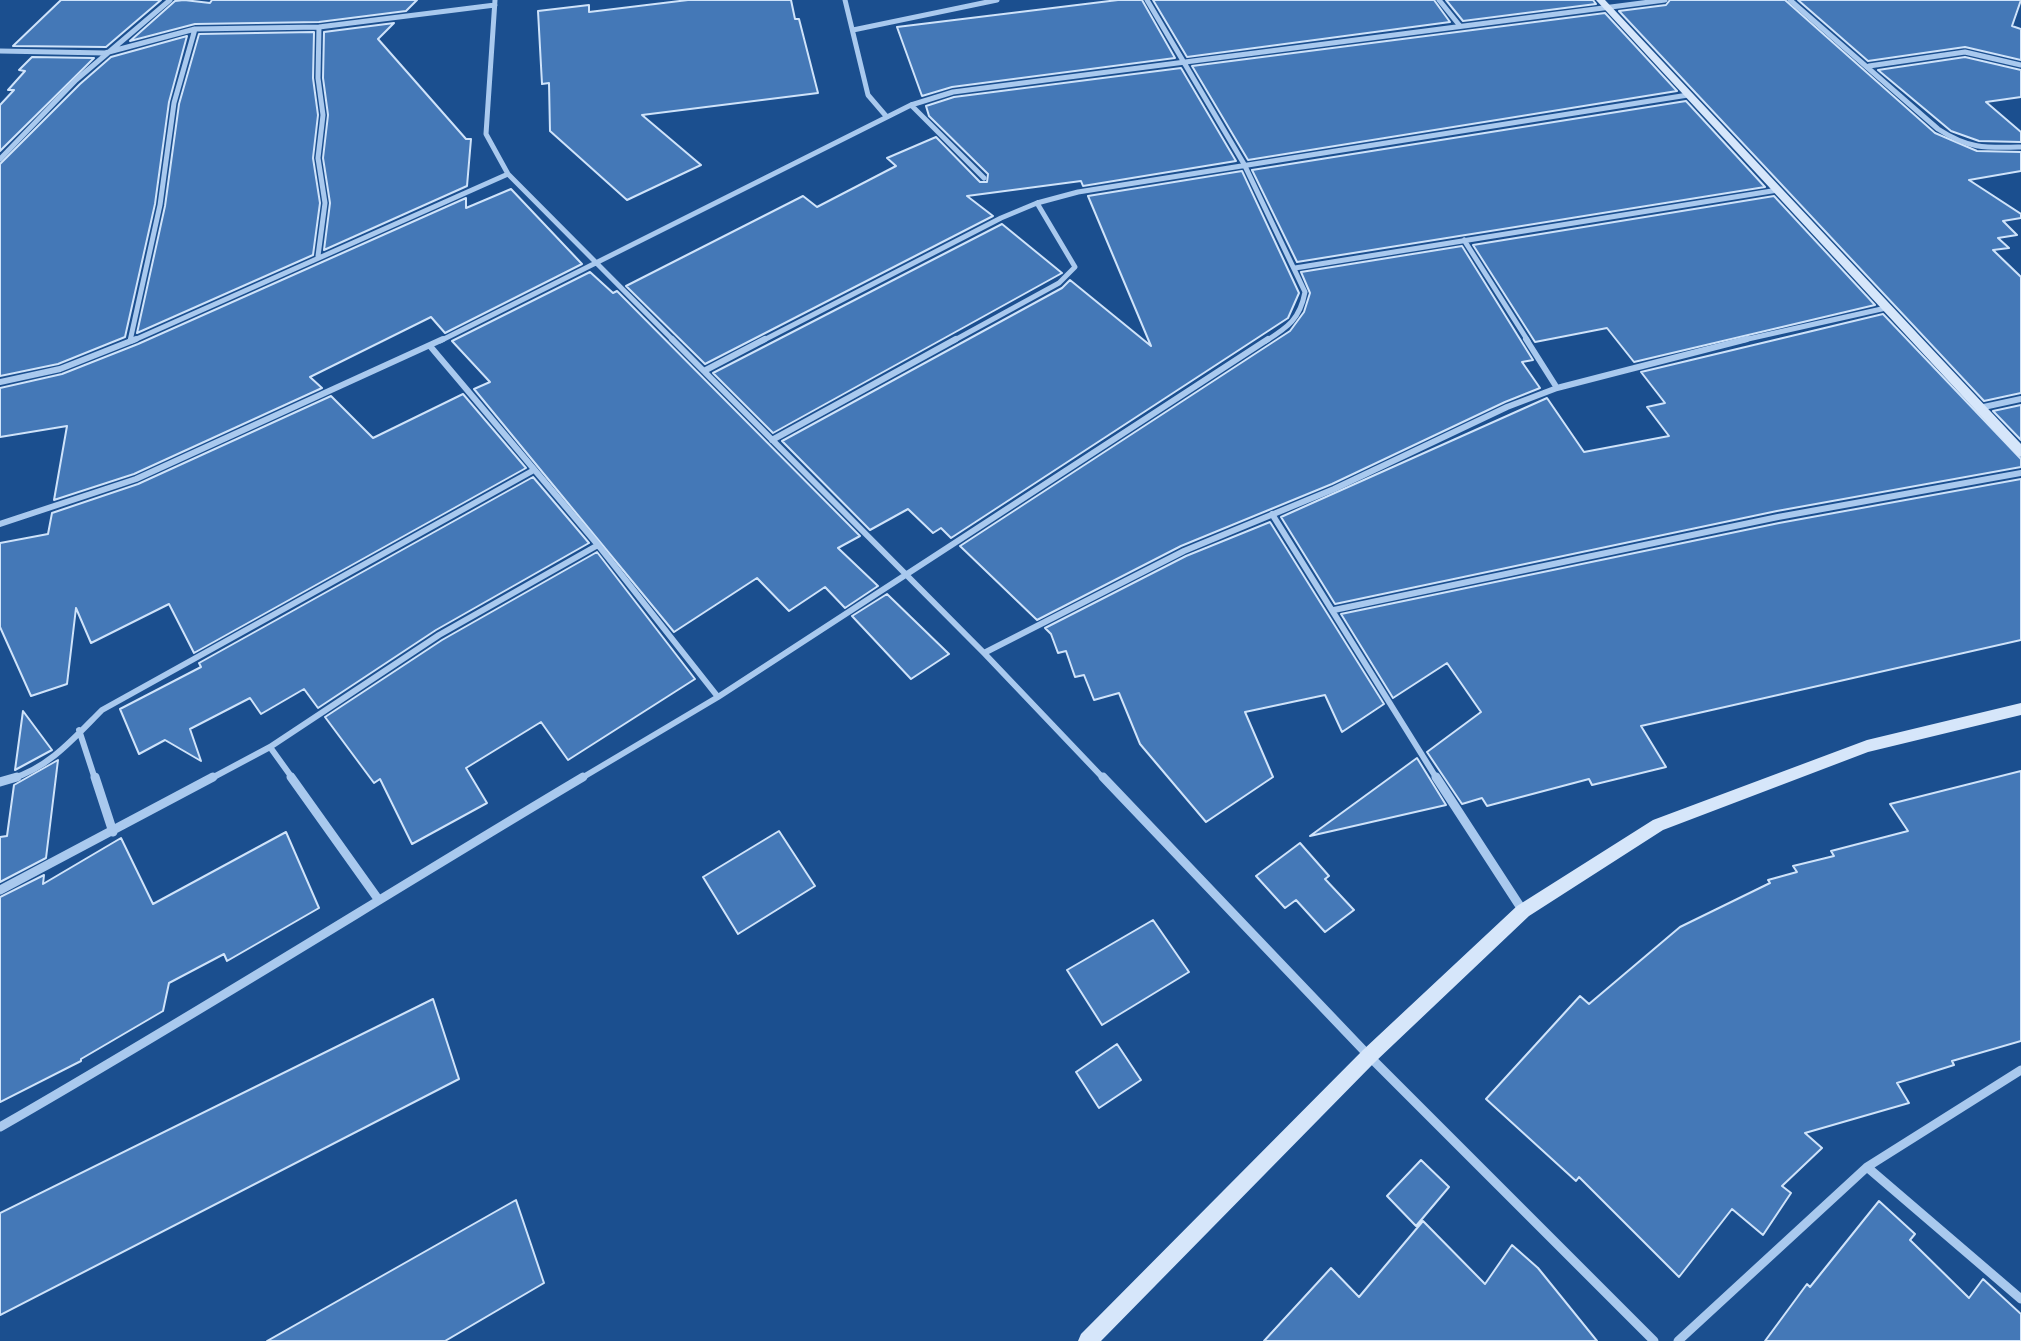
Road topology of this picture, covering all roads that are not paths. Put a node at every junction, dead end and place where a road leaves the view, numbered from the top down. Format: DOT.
graph roads {
  1 [pos="170,0"];
  2 [pos="845,0"];
  3 [pos="997,0"];
  4 [pos="1147,0"];
  5 [pos="1439,0"];
  6 [pos="1665,0"];
  7 [pos="1790,0"];
  8 [pos="495,3"];
  9 [pos="1604,4"];
  10 [pos="1460,26"];
  11 [pos="319,27"];
  12 [pos="195,29"];
  13 [pos="853,30"];
  14 [pos="0,51"];
  15 [pos="105,53"];
  16 [pos="1184,60"];
  17 [pos="1869,65"];
  18 [pos="2021,65"];
  19 [pos="1688,95"];
  20 [pos="911,104"];
  21 [pos="886,116"];
  22 [pos="2021,147"];
  23 [pos="0,159"];
  24 [pos="1244,164"];
  25 [pos="508,174"];
  26 [pos="984,178"];
  27 [pos="1778,190"];
  28 [pos="1037,203"];
  29 [pos="1464,240"];
  30 [pos="317,256"];
  31 [pos="597,263"];
  32 [pos="1295,268"];
  33 [pos="1886,308"];
  34 [pos="130,341"];
  35 [pos="430,346"];
  36 [pos="704,371"];
  37 [pos="0,382"];
  38 [pos="1557,388"];
  39 [pos="2021,399"];
  40 [pos="1979,408"];
  41 [pos="772,440"];
  42 [pos="2021,452"];
  43 [pos="534,470"];
  44 [pos="2021,473"];
  45 [pos="1272,514"];
  46 [pos="0,524"];
  47 [pos="598,545"];
  48 [pos="904,576"];
  49 [pos="1334,610"];
  50 [pos="984,653"];
  51 [pos="718,697"];
  52 [pos="2021,709"];
  53 [pos="79,730"];
  54 [pos="270,747"];
  55 [pos="0,782"];
  56 [pos="113,832"];
  57 [pos="0,890"];
  58 [pos="378,899"];
  59 [pos="1523,911"];
  60 [pos="1369,1056"];
  61 [pos="2021,1070"];
  62 [pos="0,1127"];
  63 [pos="1867,1167"];
  64 [pos="2021,1299"];
  65 [pos="1088,1341"];
  66 [pos="1654,1341"];
  67 [pos="1678,1341"];
  1 -- 15 [label="street"];
  2 -- 13 [label="street"];
  3 -- 13 [label="street"];
  4 -- 16 [label="street"];
  5 -- 10 [label="street"];
  6 -- 9 [label="street"];
  7 -- 17 [label="street"];
  8 -- 11 [label="street"];
  8 -- 25 [label="street"];
  9 -- 10 [label="street"];
  9 -- 19 [label="street"];
  10 -- 16 [label="street"];
  11 -- 12 [label="street"];
  11 -- 30 [label="street"];
  12 -- 15 [label="street"];
  12 -- 34 [label="street"];
  13 -- 21 [label="street"];
  14 -- 15 [label="street"];
  15 -- 23 [label="street"];
  16 -- 20 [label="street"];
  16 -- 24 [label="street"];
  17 -- 18 [label="street"];
  17 -- 22 [label="street"];
  19 -- 24 [label="street"];
  19 -- 27 [label="street"];
  20 -- 21 [label="street"];
  20 -- 26 [label="street"];
  21 -- 31 [label="street"];
  24 -- 28 [label="street"];
  24 -- 32 [label="street"];
  25 -- 30 [label="street"];
  25 -- 31 [label="street"];
  27 -- 29 [label="street"];
  27 -- 33 [label="street"];
  28 -- 36 [label="street"];
  28 -- 41 [label="street"];
  29 -- 32 [label="street"];
  29 -- 38 [label="street"];
  30 -- 34 [label="street"];
  31 -- 35 [label="street"];
  31 -- 36 [label="street"];
  32 -- 48 [label="street"];
  33 -- 38 [label="street"];
  33 -- 40 [label="street"];
  34 -- 37 [label="street"];
  35 -- 43 [label="street"];
  35 -- 46 [label="street"];
  36 -- 41 [label="street"];
  38 -- 45 [label="street"];
  39 -- 40 [label="street"];
  40 -- 42 [label="street"];
  41 -- 48 [label="street"];
  43 -- 47 [label="street"];
  43 -- 53 [label="street"];
  44 -- 49 [label="street"];
  45 -- 49 [label="street"];
  45 -- 50 [label="street"];
  47 -- 51 [label="street"];
  47 -- 54 [label="street"];
  48 -- 50 [label="street"];
  48 -- 51 [label="street"];
  49 -- 59 [label="street"];
  50 -- 60 [label="street"];
  51 -- 58 [label="street"];
  52 -- 59 [label="street"];
  53 -- 55 [label="street"];
  53 -- 56 [label="street"];
  54 -- 56 [label="street"];
  54 -- 58 [label="street"];
  56 -- 57 [label="street"];
  58 -- 62 [label="street"];
  59 -- 60 [label="street"];
  60 -- 65 [label="street"];
  60 -- 66 [label="street"];
  61 -- 63 [label="street"];
  63 -- 64 [label="street"];
  63 -- 67 [label="street"];
}
